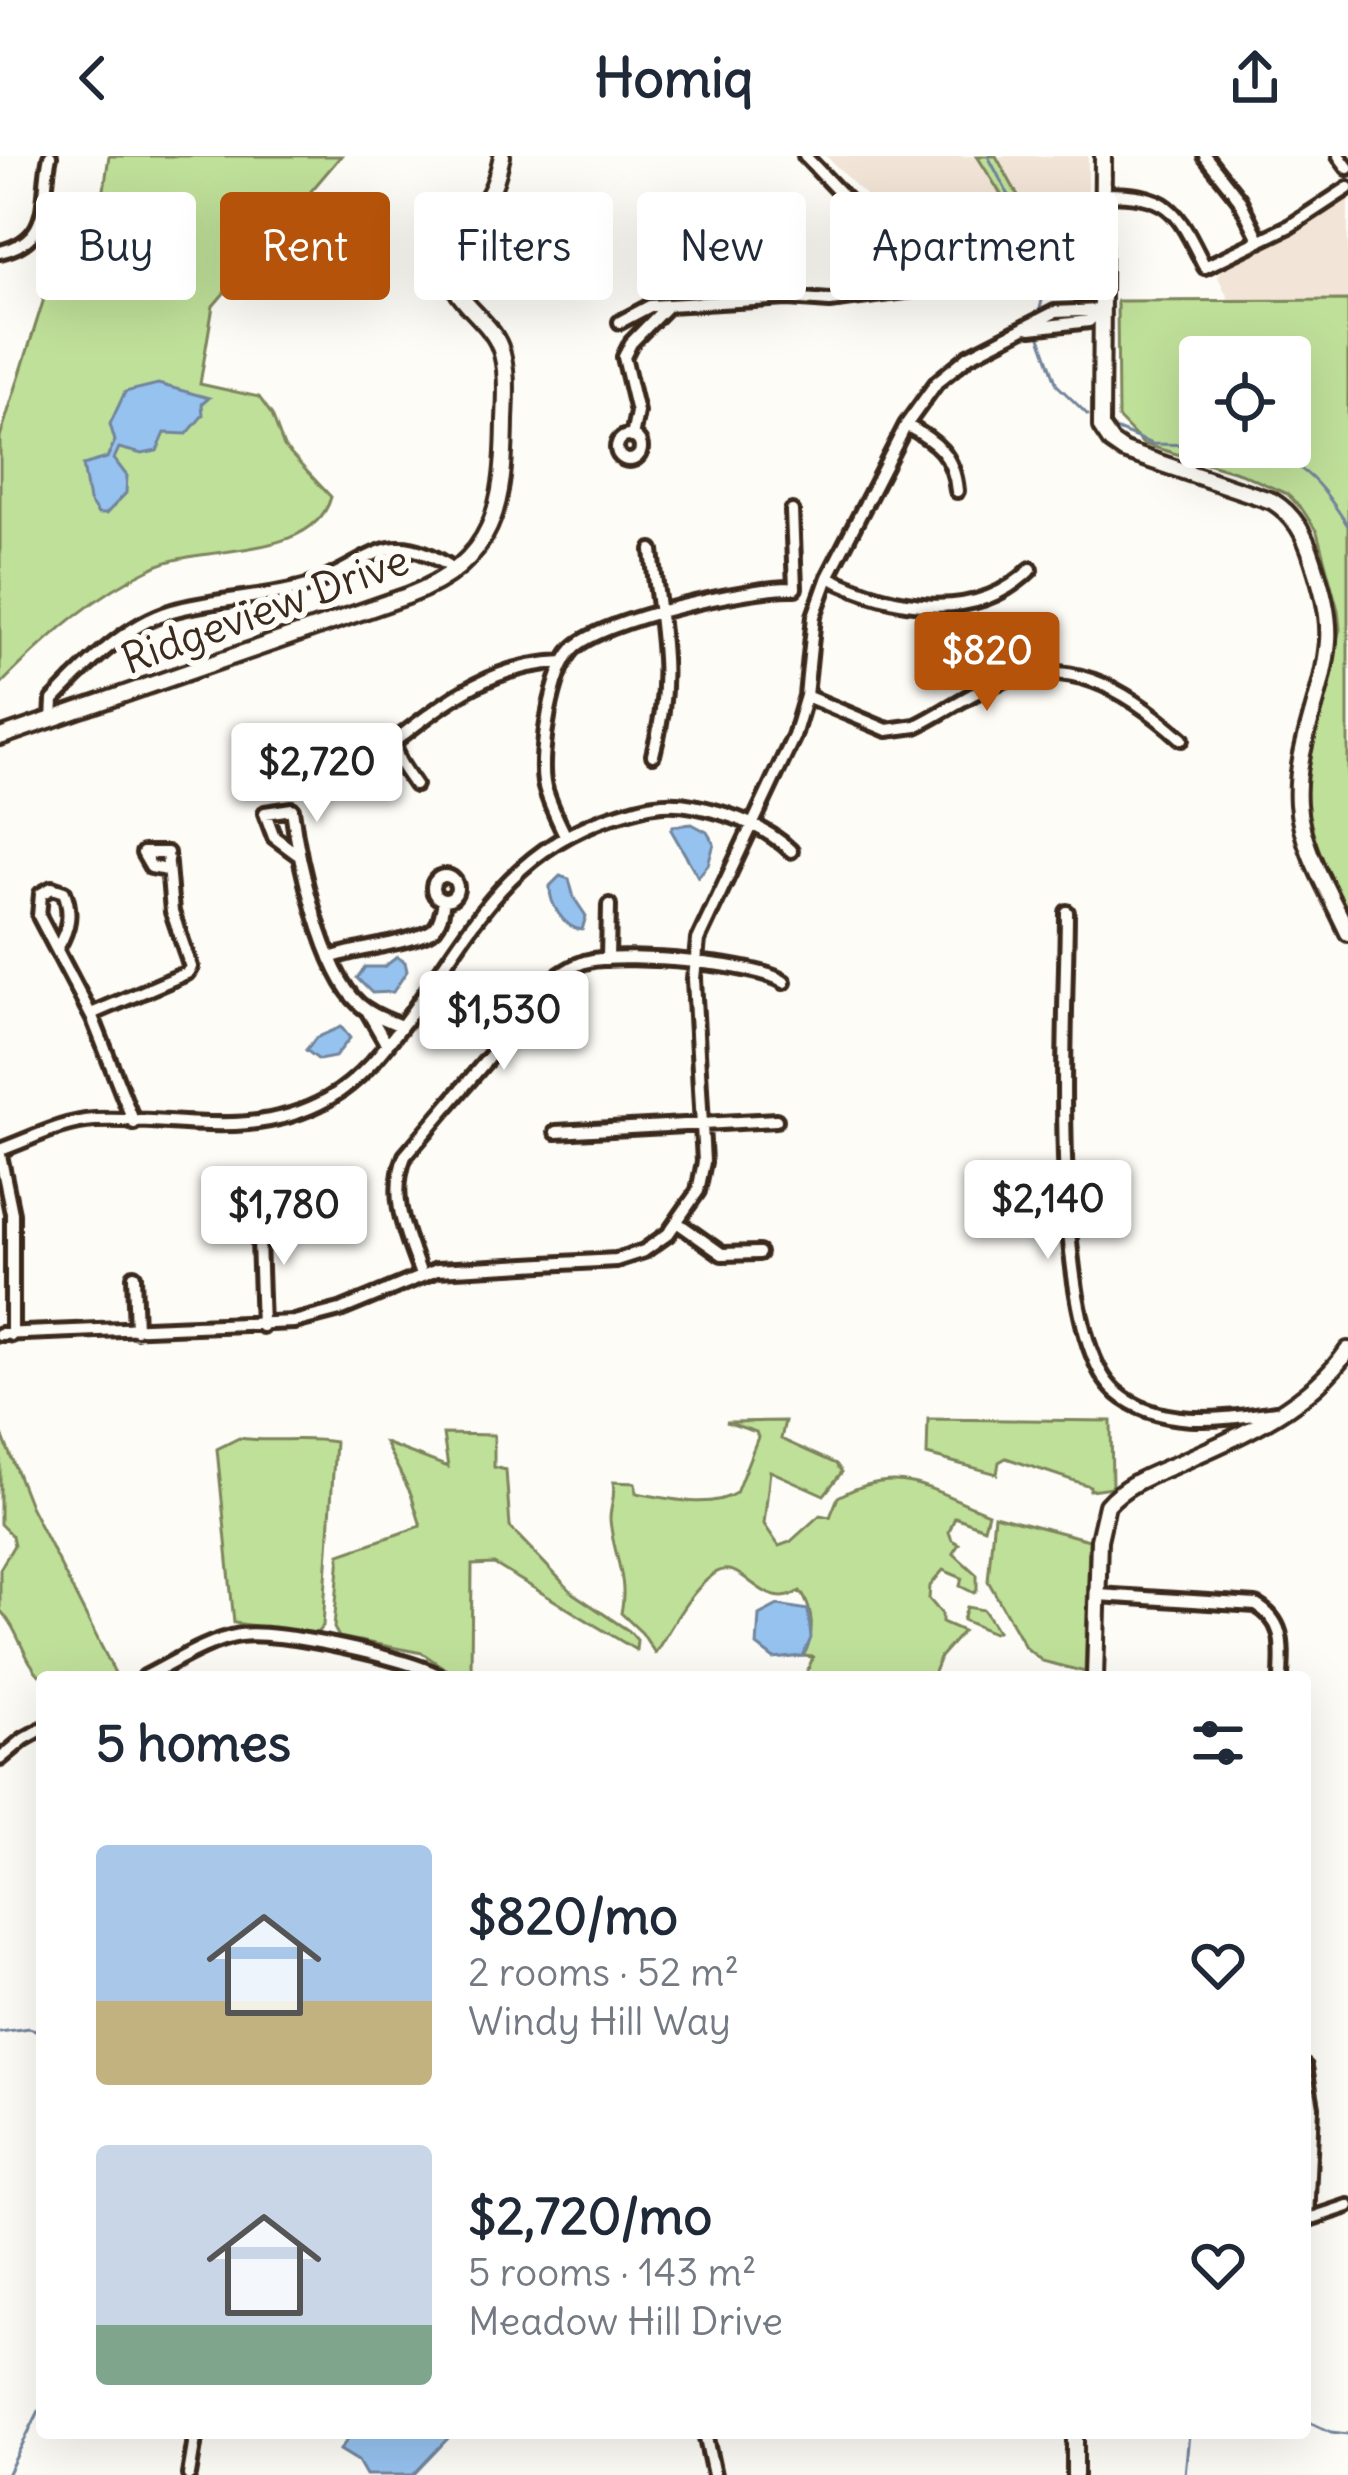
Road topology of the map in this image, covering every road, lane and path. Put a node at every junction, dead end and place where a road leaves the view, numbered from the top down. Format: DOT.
graph roads {
  1 [pos="502,156"];
  2 [pos="805,156"];
  3 [pos="1103,156"];
  4 [pos="1205,156"];
  5 [pos="1339,156"];
  6 [pos="47,160"];
  7 [pos="1348,168"];
  8 [pos="1348,188"];
  9 [pos="839,192"];
  10 [pos="1103,192"];
  11 [pos="1118,194"];
  12 [pos="1260,241"];
  13 [pos="0,252"];
  14 [pos="838,300"];
  15 [pos="1100,300"];
  16 [pos="668,305"];
  17 [pos="1100,310"];
  18 [pos="620,322"];
  19 [pos="906,425"];
  20 [pos="632,436"];
  21 [pos="957,491"];
  22 [pos="792,511"];
  23 [pos="652,550"];
  24 [pos="1031,569"];
  25 [pos="455,570"];
  26 [pos="828,577"];
  27 [pos="658,615"];
  28 [pos="564,662"];
  29 [pos="806,696"];
  30 [pos="52,719"];
  31 [pos="0,737"];
  32 [pos="1182,740"];
  33 [pos="652,754"];
  34 [pos="415,785"];
  35 [pos="753,821"];
  36 [pos="565,835"];
  37 [pos="791,851"];
  38 [pos="297,854"];
  39 [pos="167,870"];
  40 [pos="444,900"];
  41 [pos="609,905"];
  42 [pos="1067,912"];
  43 [pos="1348,933"];
  44 [pos="58,946"];
  45 [pos="330,958"];
  46 [pos="608,958"];
  47 [pos="694,964"];
  48 [pos="784,982"];
  49 [pos="368,1012"];
  50 [pos="91,1014"];
  51 [pos="401,1026"];
  52 [pos="387,1046"];
  53 [pos="121,1091"];
  54 [pos="111,1120"];
  55 [pos="776,1120"];
  56 [pos="134,1123"];
  57 [pos="702,1124"];
  58 [pos="556,1132"];
  59 [pos="0,1153"];
  60 [pos="258,1210"];
  61 [pos="678,1223"];
  62 [pos="759,1253"];
  63 [pos="421,1275"];
  64 [pos="134,1276"];
  65 [pos="262,1326"];
  66 [pos="136,1330"];
  67 [pos="6,1335"];
  68 [pos="1348,1350"];
  69 [pos="1281,1411"];
  70 [pos="1098,1595"];
  71 [pos="158,1671"];
  72 [pos="430,1671"];
  73 [pos="1095,1671"];
  74 [pos="1281,1671"];
  75 [pos="36,1733"];
  76 [pos="0,1760"];
  77 [pos="1348,2206"];
  78 [pos="1311,2218"];
  79 [pos="195,2439"];
  80 [pos="706,2439"];
  81 [pos="1075,2439"];
  82 [pos="189,2475"];
  83 [pos="713,2475"];
  84 [pos="1075,2475"];
  1 -- 25 [label="street, Ridgeview Drive"];
  2 -- 9 [label="street"];
  3 -- 10 [label="street"];
  4 -- 12 [label="street"];
  5 -- 7 [label="street"];
  6 -- 13 [label="street"];
  8 -- 12 [label="street"];
  11 -- 12 [label="street"];
  14 -- 16 [label="street"];
  15 -- 17 [label="street"];
  16 -- 18 [label="street"];
  16 -- 20 [label="street"];
  17 -- 19 [label="street"];
  17 -- 43 [label="street"];
  19 -- 21 [label="street"];
  19 -- 26 [label="street"];
  22 -- 27 [label="street"];
  23 -- 27 [label="street"];
  24 -- 26 [label="street"];
  25 -- 30 [label="street, Ridgeview Drive"];
  25 -- 30 [label="street"];
  26 -- 29 [label="street"];
  27 -- 28 [label="street"];
  27 -- 33 [label="street"];
  28 -- 34 [label="street"];
  28 -- 36 [label="street"];
  29 -- 32 [label="street"];
  29 -- 35 [label="street"];
  30 -- 31 [label="street, Ridgeview Drive"];
  35 -- 36 [label="street"];
  35 -- 37 [label="street"];
  35 -- 47 [label="street"];
  36 -- 51 [label="street"];
  38 -- 45 [label="street"];
  39 -- 50 [label="street"];
  40 -- 45 [label="street"];
  41 -- 46 [label="street"];
  42 -- 69 [label="street"];
  44 -- 44 [label="street"];
  44 -- 50 [label="street"];
  45 -- 49 [label="street"];
  46 -- 47 [label="street"];
  46 -- 63 [label="street"];
  47 -- 48 [label="street"];
  47 -- 57 [label="street"];
  49 -- 51 [label="street"];
  49 -- 52 [label="street"];
  50 -- 53 [label="street"];
  51 -- 52 [label="street"];
  52 -- 56 [label="street"];
  53 -- 54 [label="street"];
  53 -- 56 [label="street"];
  54 -- 56 [label="street"];
  54 -- 59 [label="street"];
  55 -- 57 [label="street"];
  57 -- 58 [label="street"];
  57 -- 61 [label="street"];
  59 -- 67 [label="street"];
  60 -- 65 [label="street"];
  61 -- 62 [label="street"];
  61 -- 63 [label="street"];
  63 -- 65 [label="street"];
  64 -- 66 [label="street"];
  65 -- 66 [label="street"];
  66 -- 67 [label="street"];
  68 -- 69 [label="street"];
  69 -- 70 [label="street"];
  70 -- 73 [label="street"];
  70 -- 74 [label="street"];
  71 -- 72 [label="street"];
  75 -- 76 [label="street"];
  77 -- 78 [label="street"];
  79 -- 82 [label="street"];
  80 -- 83 [label="street"];
  81 -- 84 [label="street"];
}
